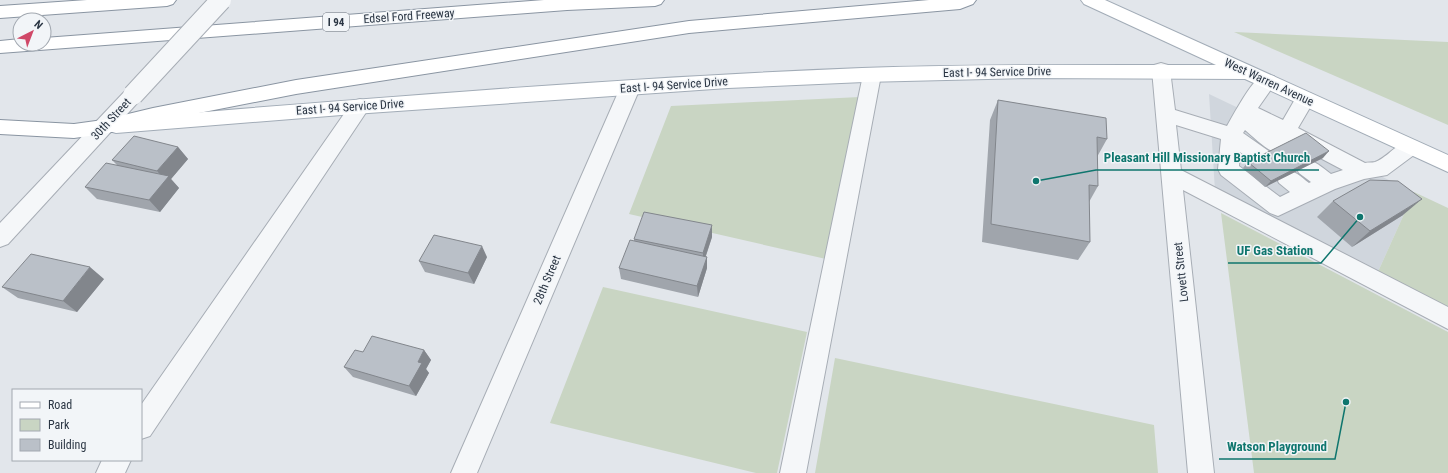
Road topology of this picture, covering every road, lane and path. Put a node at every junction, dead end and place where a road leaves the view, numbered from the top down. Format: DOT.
graph roads {
  1 [pos="166,0"];
  2 [pos="221,0"];
  3 [pos="655,0"];
  4 [pos="967,0"];
  5 [pos="1090,0"];
  6 [pos="0,12"];
  7 [pos="52,43"];
  8 [pos="12,46"];
  9 [pos="0,47"];
  10 [pos="1161,70"];
  11 [pos="1246,72"];
  12 [pos="872,75"];
  13 [pos="1267,81"];
  14 [pos="630,88"];
  15 [pos="1305,99"];
  16 [pos="360,106"];
  17 [pos="1165,114"];
  18 [pos="1244,114"];
  19 [pos="0,127"];
  20 [pos="103,127"];
  21 [pos="1232,135"];
  22 [pos="1285,139"];
  23 [pos="1411,147"];
  24 [pos="1263,158"];
  25 [pos="1448,164"];
  26 [pos="1306,167"];
  27 [pos="1363,171"];
  28 [pos="1171,174"];
  29 [pos="1286,177"];
  30 [pos="1328,184"];
  31 [pos="1307,193"];
  32 [pos="0,238"];
  33 [pos="1448,319"];
  34 [pos="142,425"];
  35 [pos="117,461"];
  36 [pos="109,473"];
  37 [pos="464,473"];
  38 [pos="793,473"];
  39 [pos="1200,473"];
  1 -- 6 [label="main road"];
  2 -- 20 [label="street, 30th Street, bridge"];
  3 -- 7 [label="main road, Edsel Ford Freeway / I 94"];
  4 -- 20 [label="main road"];
  5 -- 11 [label="main road, West Warren Avenue"];
  8 -- 9 [label="main road"];
  10 -- 11 [label="main road, East I- 94 Service Drive"];
  10 -- 12 [label="main road, East I- 94 Service Drive"];
  10 -- 17 [label="street, Lovett Street"];
  11 -- 13 [label="main road, West Warren Avenue"];
  12 -- 14 [label="main road, East I- 94 Service Drive"];
  12 -- 38 [label="street"];
  13 -- 15 [label="main road, West Warren Avenue"];
  13 -- 18 [label="street"];
  14 -- 16 [label="main road, East I- 94 Service Drive"];
  14 -- 37 [label="street, 28th Street"];
  15 -- 22 [label="street"];
  15 -- 23 [label="main road, West Warren Avenue"];
  16 -- 20 [label="main road, East I- 94 Service Drive"];
  16 -- 34 [label="street"];
  17 -- 21 [label="street"];
  17 -- 28 [label="street, Lovett Street"];
  18 -- 21 [label="street"];
  18 -- 22 [label="street"];
  19 -- 20 [label="main road"];
  20 -- 32 [label="street, 30th Street"];
  21 -- 24 [label="street"];
  21 -- 31 [label="street"];
  22 -- 27 [label="street"];
  23 -- 25 [label="main road, West Warren Avenue"];
  23 -- 27 [label="street"];
  26 -- 30 [label="street"];
  27 -- 30 [label="street"];
  28 -- 33 [label="street"];
  28 -- 39 [label="street, Lovett Street"];
  29 -- 31 [label="street"];
  30 -- 31 [label="street"];
  35 -- 36 [label="street"];
}
